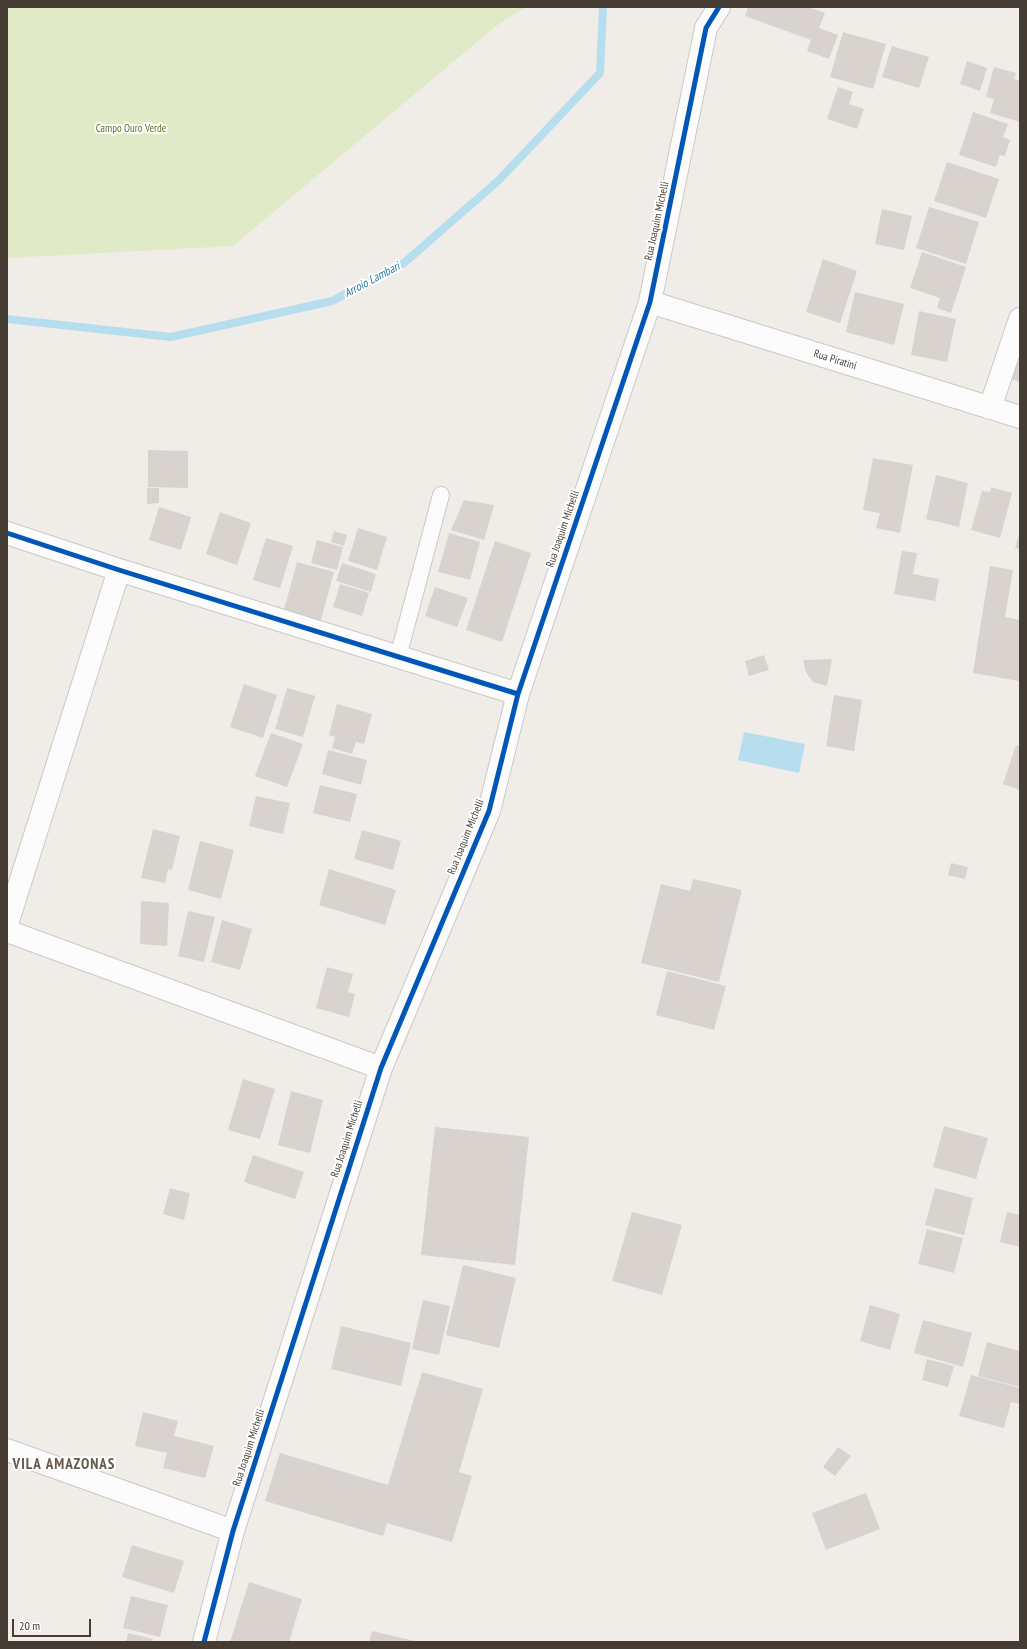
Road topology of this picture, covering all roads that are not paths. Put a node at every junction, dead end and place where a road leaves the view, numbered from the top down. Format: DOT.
graph roads {
  1 [pos="719,7"];
  2 [pos="650,302"];
  3 [pos="1020,319"];
  4 [pos="990,408"];
  5 [pos="1020,417"];
  6 [pos="441,495"];
  7 [pos="7,533"];
  8 [pos="119,570"];
  9 [pos="398,657"];
  10 [pos="518,694"];
  11 [pos="7,924"];
  12 [pos="7,931"];
  13 [pos="381,1068"];
  14 [pos="7,1450"];
  15 [pos="233,1531"];
  16 [pos="204,1642"];
  1 -- 2 [label="street, Rua Joaquim Michelli"];
  2 -- 4 [label="street, Rua Piratini"];
  2 -- 10 [label="street, Rua Joaquim Michelli"];
  3 -- 4 [label="street"];
  4 -- 5 [label="street, Rua Piratini"];
  6 -- 9 [label="lane"];
  7 -- 8 [label="street"];
  8 -- 9 [label="street"];
  8 -- 11 [label="street"];
  9 -- 10 [label="street"];
  10 -- 13 [label="street, Rua Joaquim Michelli"];
  12 -- 13 [label="street"];
  13 -- 15 [label="street, Rua Joaquim Michelli"];
  14 -- 15 [label="street"];
  15 -- 16 [label="street, Rua Joaquim Michelli"];
}
